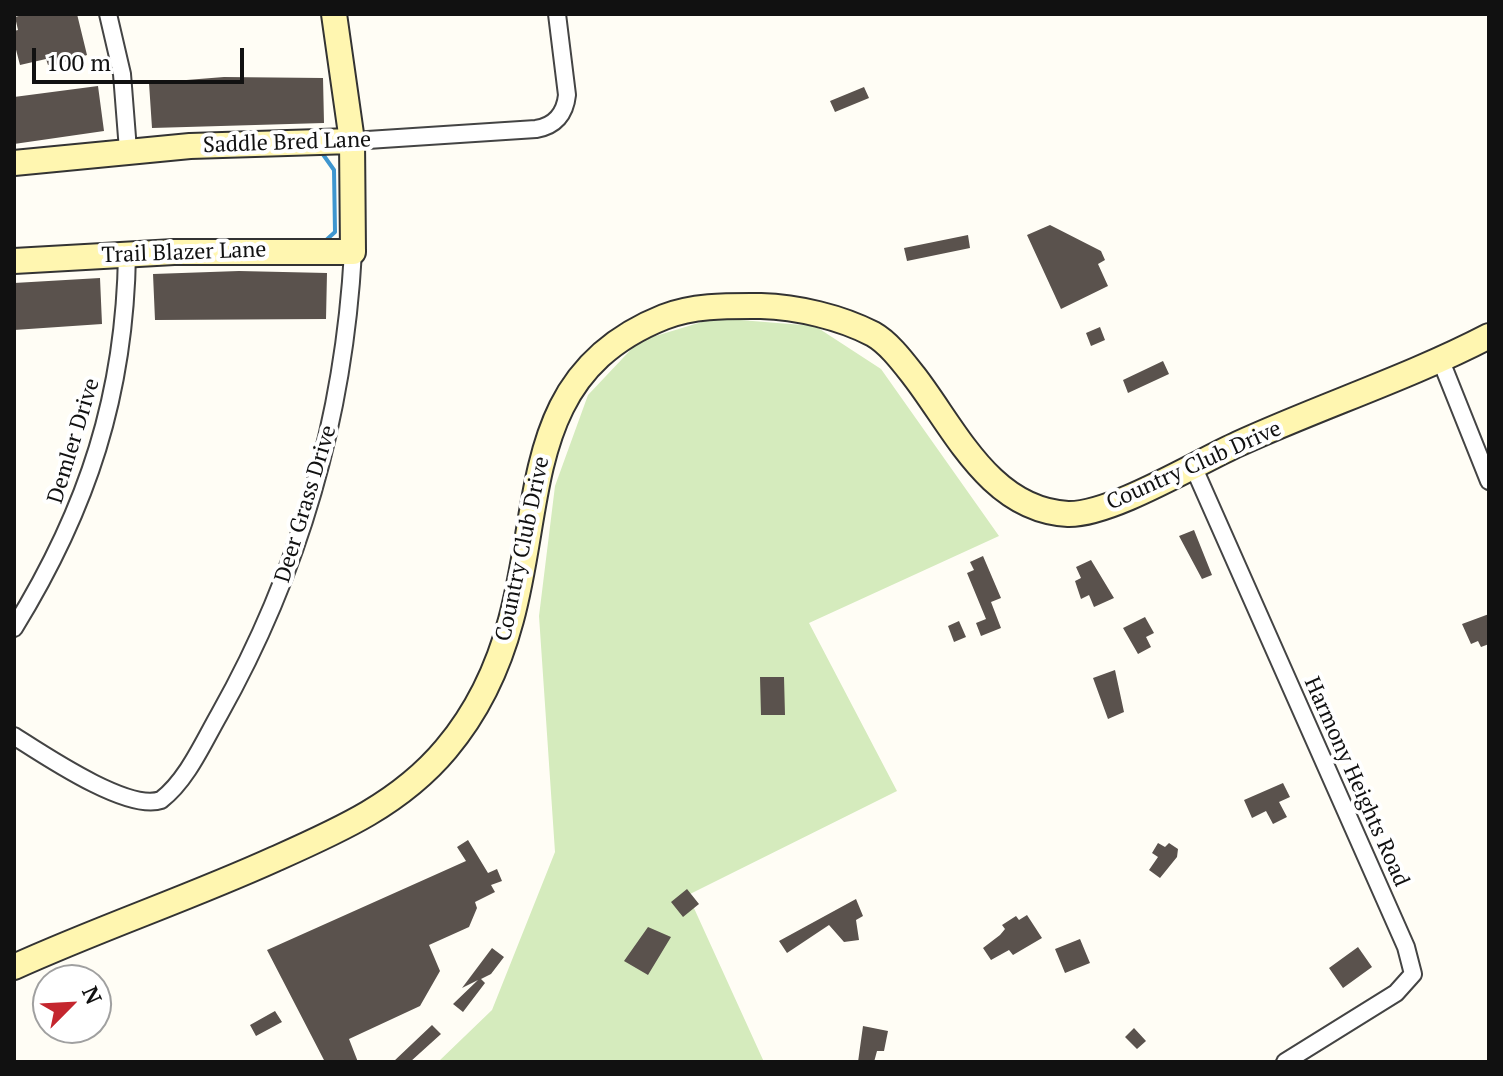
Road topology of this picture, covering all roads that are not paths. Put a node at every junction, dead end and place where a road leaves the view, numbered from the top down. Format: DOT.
graph roads {
  1 [pos="108,14"];
  2 [pos="334,14"];
  3 [pos="557,14"];
  4 [pos="352,141"];
  5 [pos="128,150"];
  6 [pos="14,163"];
  7 [pos="353,252"];
  8 [pos="127,254"];
  9 [pos="14,261"];
  10 [pos="1489,336"];
  11 [pos="1441,361"];
  12 [pos="1193,466"];
  13 [pos="1489,481"];
  14 [pos="14,628"];
  15 [pos="14,736"];
  16 [pos="14,967"];
  17 [pos="1285,1062"];
  1 -- 5 [label="street"];
  2 -- 4 [label="street, Deer Grass Drive"];
  3 -- 4 [label="street, Saddle Bred Lane"];
  4 -- 5 [label="street, Saddle Bred Lane"];
  4 -- 7 [label="street, Deer Grass Drive"];
  5 -- 6 [label="street, Saddle Bred Lane"];
  7 -- 8 [label="street, Trail Blazer Lane"];
  7 -- 15 [label="street, Deer Grass Drive"];
  8 -- 9 [label="street, Trail Blazer Lane"];
  8 -- 14 [label="street, Demler Drive"];
  10 -- 11 [label="street, Country Club Drive"];
  11 -- 12 [label="street, Country Club Drive"];
  11 -- 13 [label="street"];
  12 -- 16 [label="street, Country Club Drive"];
  12 -- 17 [label="street, Harmony Heights Road"];
}
